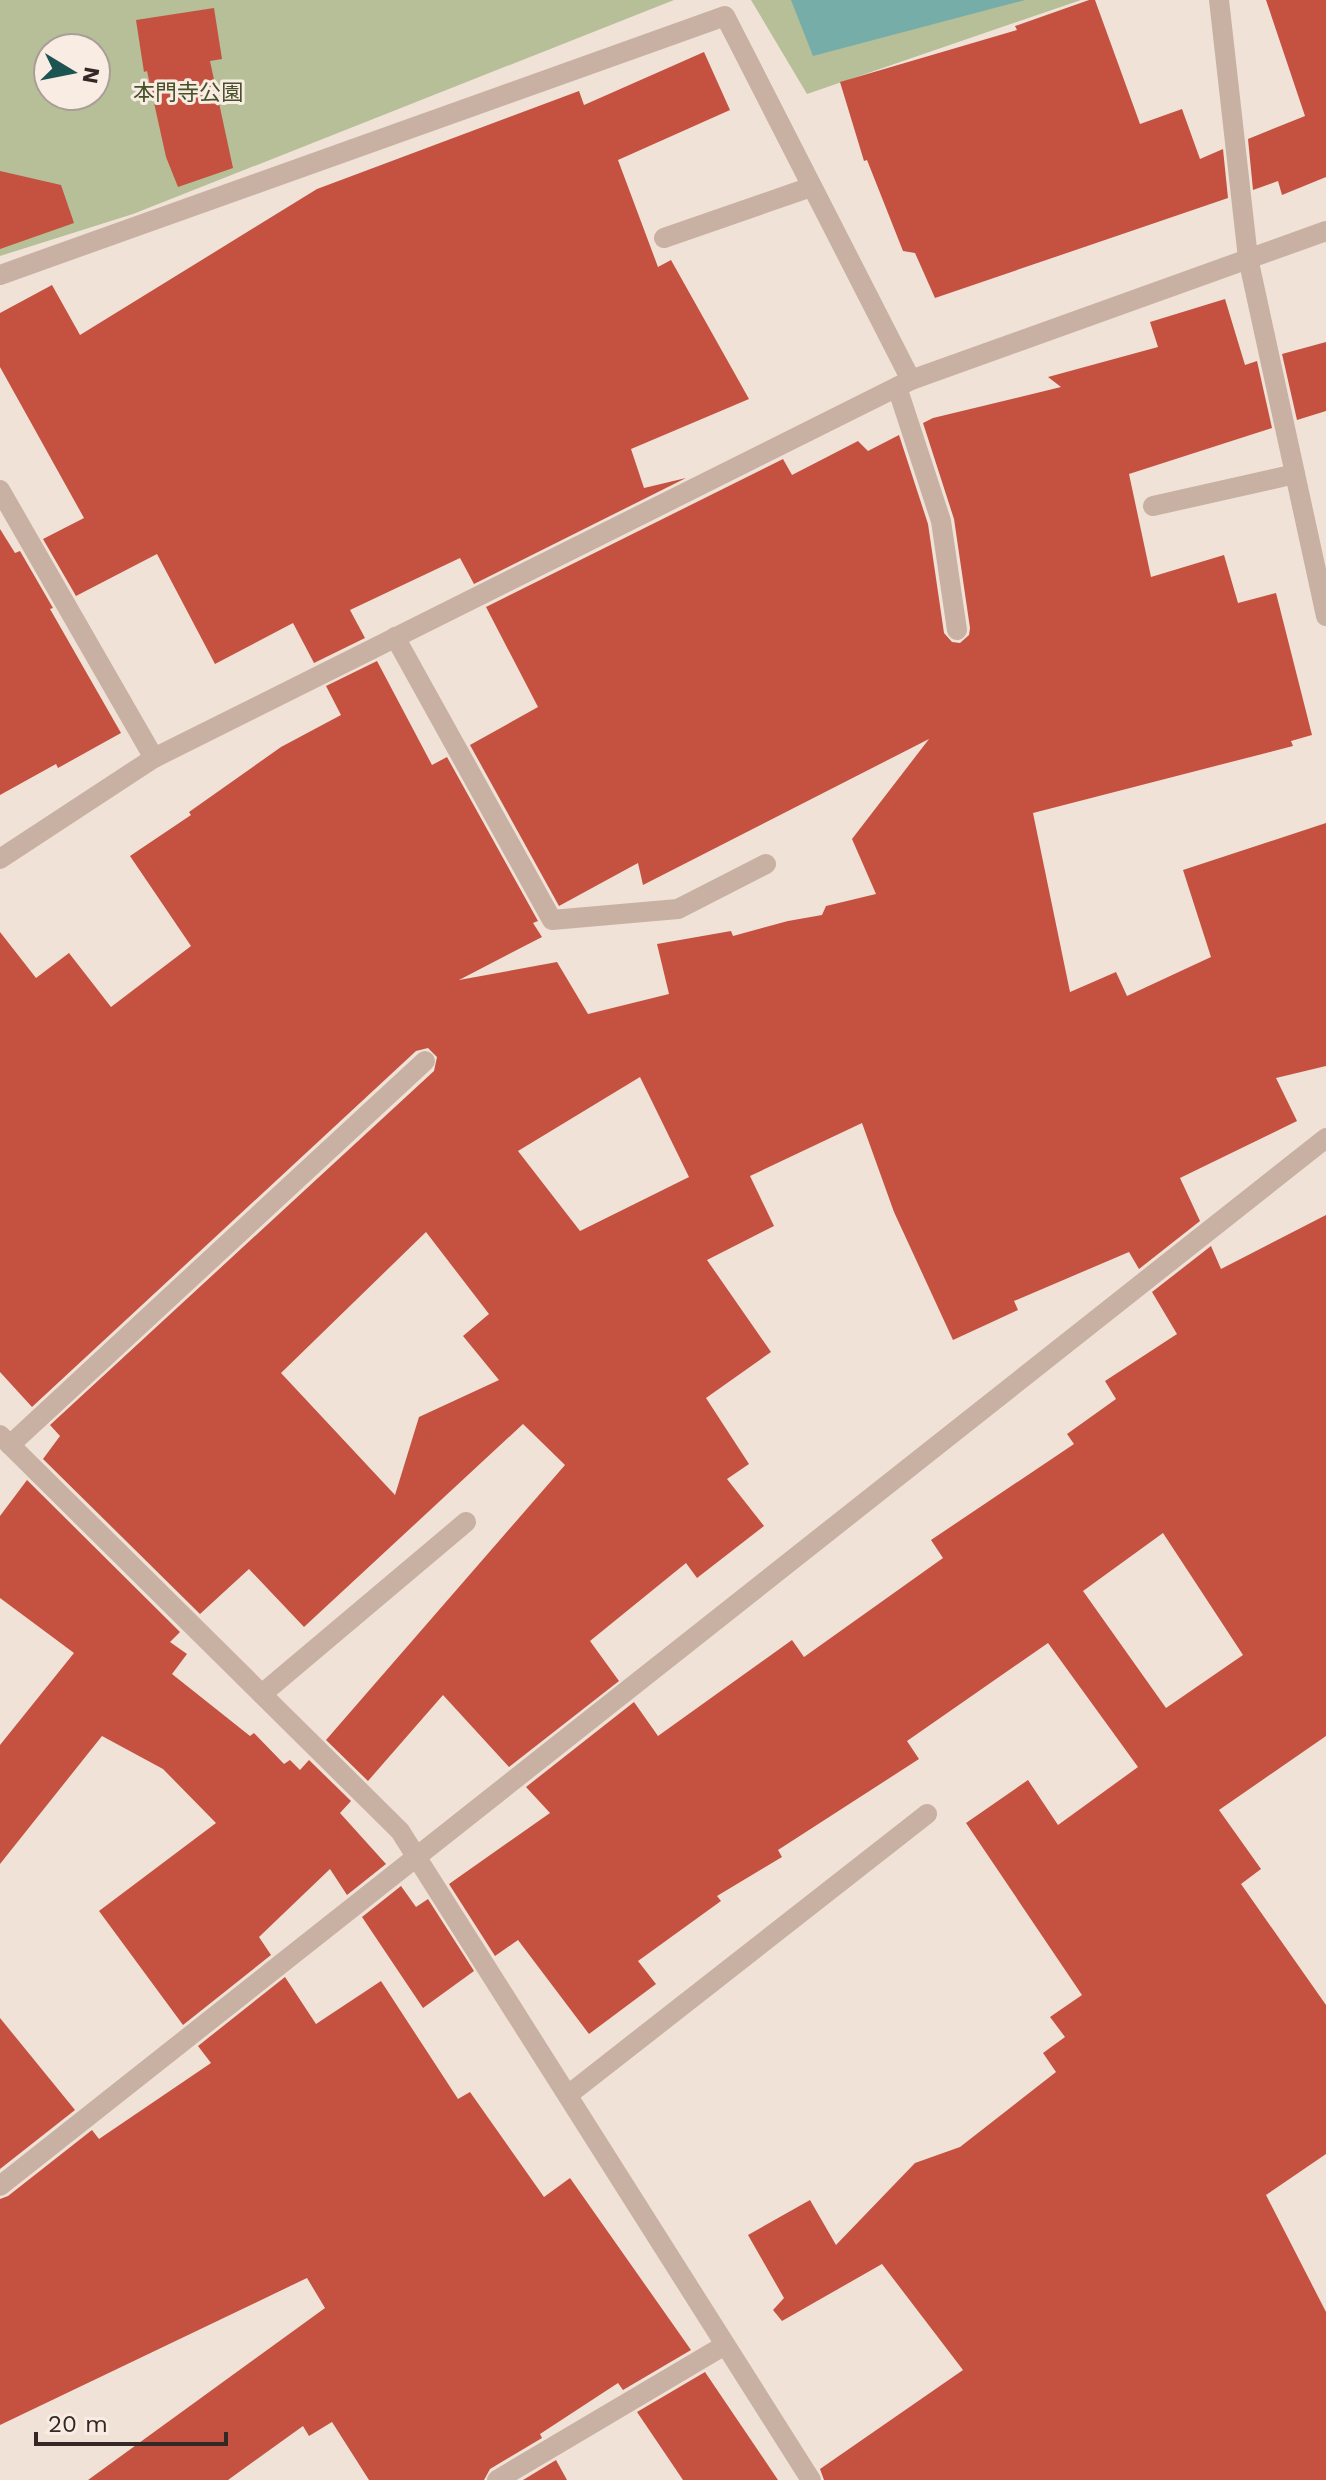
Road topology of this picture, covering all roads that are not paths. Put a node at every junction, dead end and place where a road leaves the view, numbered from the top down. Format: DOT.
graph roads {
  1 [pos="1219,0"];
  2 [pos="811,187"];
  3 [pos="1326,231"];
  4 [pos="664,238"];
  5 [pos="1248,258"];
  6 [pos="0,275"];
  7 [pos="904,383"];
  8 [pos="1295,474"];
  9 [pos="0,490"];
  10 [pos="1153,506"];
  11 [pos="1326,616"];
  12 [pos="957,630"];
  13 [pos="395,637"];
  14 [pos="154,758"];
  15 [pos="0,859"];
  16 [pos="766,864"];
  17 [pos="425,1061"];
  18 [pos="1326,1138"];
  19 [pos="5,1440"];
  20 [pos="466,1522"];
  21 [pos="262,1694"];
  22 [pos="927,1814"];
  23 [pos="417,1857"];
  24 [pos="568,2095"];
  25 [pos="0,2186"];
  26 [pos="725,2345"];
  27 [pos="497,2480"];
  28 [pos="811,2480"];
  1 -- 5 [label="street"];
  2 -- 4 [label="street"];
  2 -- 6 [label="street"];
  2 -- 7 [label="street"];
  3 -- 5 [label="street"];
  5 -- 7 [label="street"];
  5 -- 8 [label="street"];
  7 -- 12 [label="street"];
  7 -- 13 [label="street"];
  8 -- 10 [label="street"];
  8 -- 11 [label="street"];
  9 -- 14 [label="street"];
  13 -- 14 [label="street"];
  13 -- 16 [label="street"];
  14 -- 15 [label="street"];
  17 -- 19 [label="street"];
  18 -- 23 [label="street"];
  19 -- 21 [label="street"];
  20 -- 21 [label="street"];
  21 -- 23 [label="street"];
  22 -- 24 [label="street"];
  23 -- 24 [label="street"];
  23 -- 25 [label="street"];
  24 -- 26 [label="street"];
  26 -- 27 [label="street"];
  26 -- 28 [label="street"];
}
